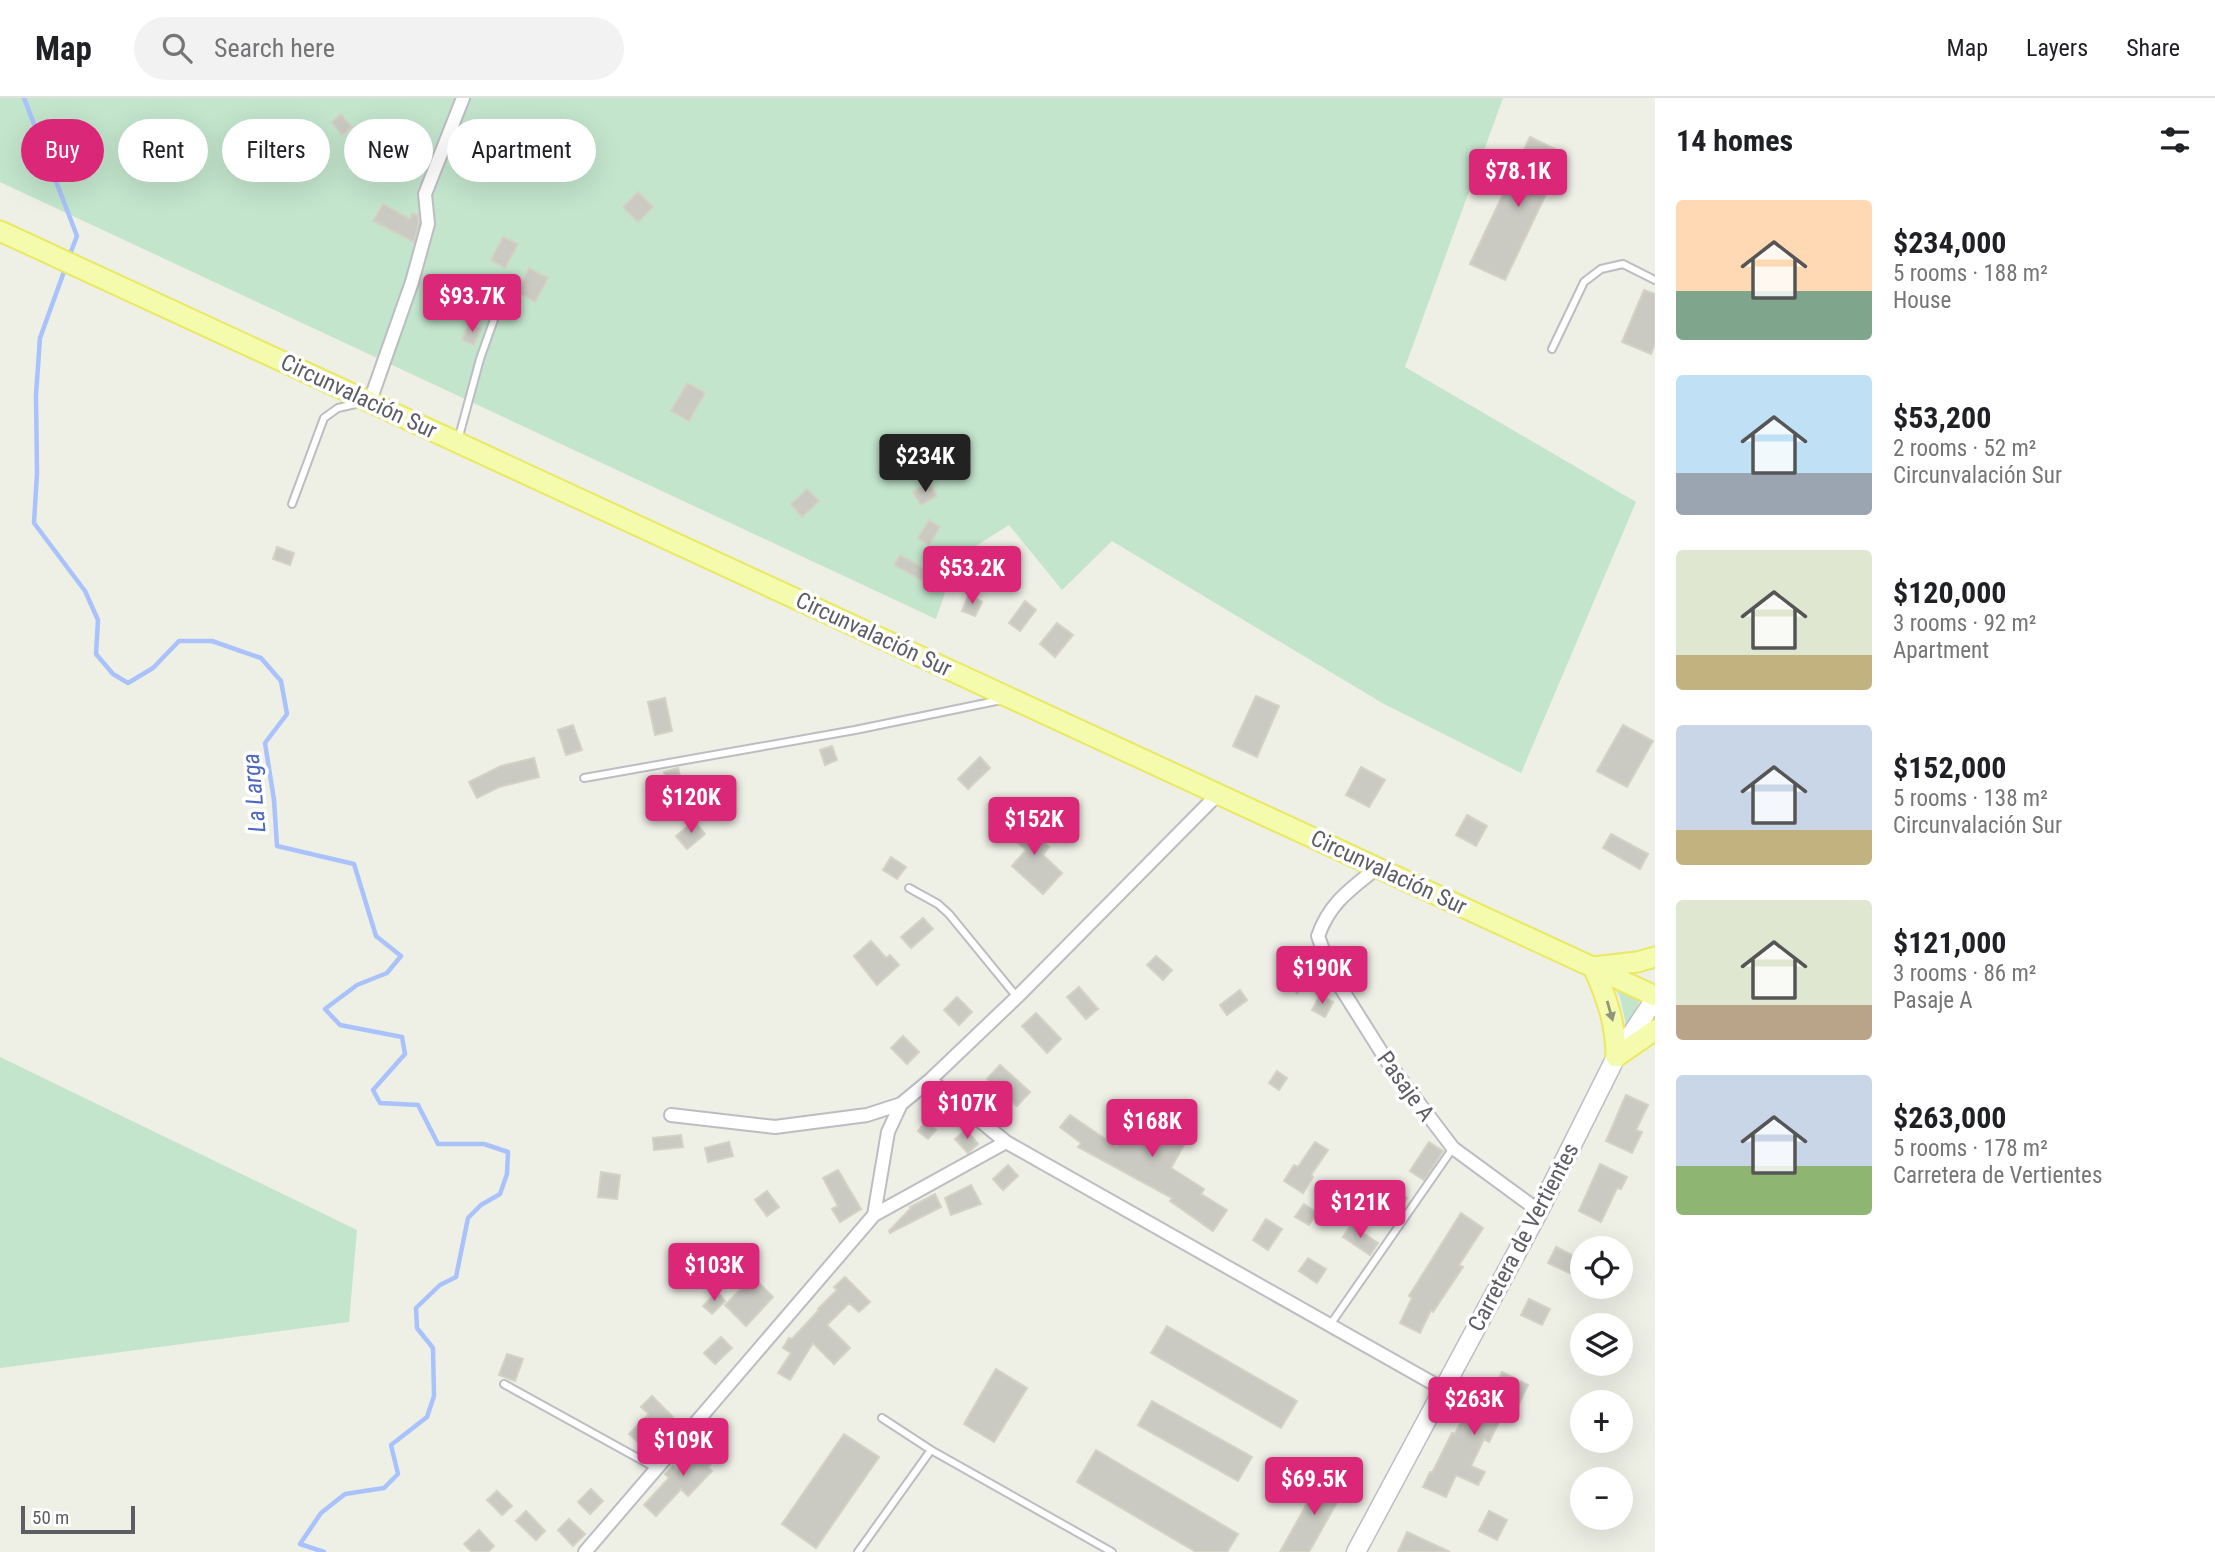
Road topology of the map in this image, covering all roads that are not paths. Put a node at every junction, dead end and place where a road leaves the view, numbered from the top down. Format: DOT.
graph roads {
  1 [pos="463,98"];
  2 [pos="0,231"];
  3 [pos="1655,280"];
  4 [pos="503,294"];
  5 [pos="1552,349"];
  6 [pos="370,401"];
  7 [pos="458,442"];
  8 [pos="292,503"];
  9 [pos="1012,697"];
  10 [pos="584,778"];
  11 [pos="1219,793"];
  12 [pos="1378,867"];
  13 [pos="909,888"];
  14 [pos="1655,957"];
  15 [pos="1593,967"];
  16 [pos="1017,998"];
  17 [pos="1655,998"];
  18 [pos="1655,1030"];
  19 [pos="1616,1057"];
  20 [pos="930,1080"];
  21 [pos="901,1104"];
  22 [pos="671,1115"];
  23 [pos="1006,1142"];
  24 [pos="1453,1149"];
  25 [pos="1539,1211"];
  26 [pos="874,1215"];
  27 [pos="1330,1325"];
  28 [pos="504,1384"];
  29 [pos="1443,1389"];
  30 [pos="882,1418"];
  31 [pos="931,1450"];
  32 [pos="657,1469"];
  33 [pos="585,1552"];
  34 [pos="858,1552"];
  35 [pos="1112,1552"];
  36 [pos="1356,1552"];
  1 -- 6 [label="street"];
  2 -- 6 [label="main road, Circunvalación Sur"];
  3 -- 5 [label="lane"];
  4 -- 7 [label="lane"];
  6 -- 7 [label="main road, Circunvalación Sur"];
  6 -- 8 [label="lane"];
  7 -- 9 [label="main road, Circunvalación Sur"];
  9 -- 10 [label="lane"];
  9 -- 11 [label="main road, Circunvalación Sur"];
  11 -- 12 [label="main road, Circunvalación Sur"];
  11 -- 16 [label="street"];
  12 -- 15 [label="main road, Circunvalación Sur"];
  12 -- 24 [label="street, Pasaje A"];
  13 -- 16 [label="lane"];
  14 -- 15 [label="main road"];
  15 -- 17 [label="main road, Circunvalación Sur"];
  15 -- 19 [label="main road, one-way"];
  16 -- 20 [label="street"];
  17 -- 19 [label="main road, Carretera de Vertientes"];
  18 -- 19 [label="main road"];
  19 -- 25 [label="main road, Carretera de Vertientes"];
  20 -- 21 [label="street"];
  20 -- 23 [label="street"];
  21 -- 22 [label="street"];
  21 -- 26 [label="street"];
  23 -- 26 [label="street"];
  23 -- 27 [label="street"];
  24 -- 25 [label="street, Pasaje A"];
  24 -- 27 [label="lane"];
  25 -- 29 [label="main road, Carretera de Vertientes"];
  26 -- 32 [label="street"];
  27 -- 29 [label="street"];
  28 -- 32 [label="lane"];
  29 -- 36 [label="main road, Carretera de Vertientes"];
  30 -- 31 [label="lane"];
  31 -- 34 [label="lane"];
  31 -- 35 [label="lane"];
  32 -- 33 [label="street"];
}
